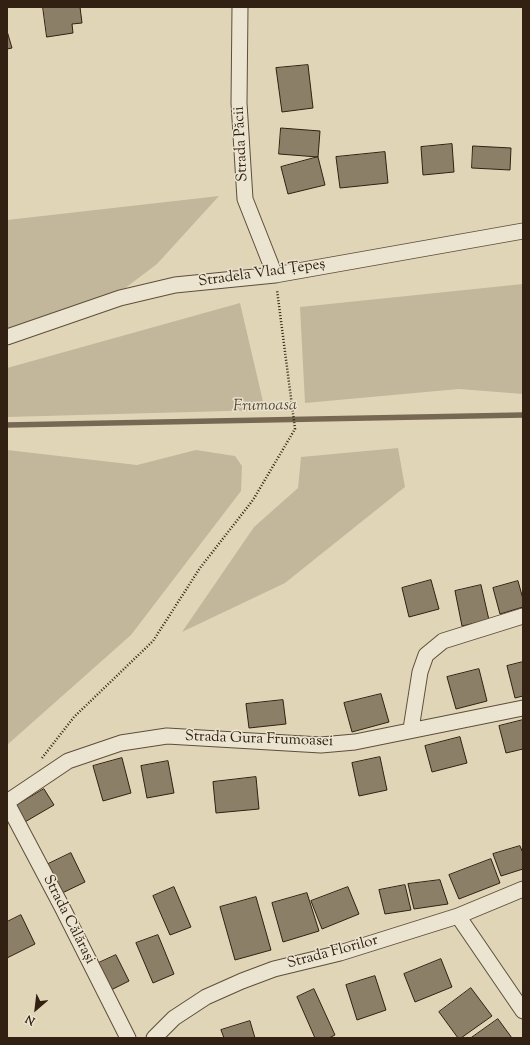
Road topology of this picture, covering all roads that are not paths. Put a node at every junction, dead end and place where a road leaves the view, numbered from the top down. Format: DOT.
graph roads {
  1 [pos="240,7"];
  2 [pos="523,231"];
  3 [pos="275,275"];
  4 [pos="7,337"];
  5 [pos="523,616"];
  6 [pos="523,708"];
  7 [pos="411,729"];
  8 [pos="7,802"];
  9 [pos="523,889"];
  10 [pos="458,916"];
  11 [pos="523,1011"];
  12 [pos="128,1038"];
  13 [pos="154,1038"];
  1 -- 3 [label="street, Strada Păcii"];
  2 -- 3 [label="street, Stradela Vlad Țepeş"];
  3 -- 4 [label="street, Stradela Vlad Țepeş"];
  5 -- 7 [label="street"];
  6 -- 7 [label="street, Strada Gura Frumoasei"];
  7 -- 8 [label="street, Strada Gura Frumoasei"];
  8 -- 12 [label="street, Strada Călărași"];
  9 -- 10 [label="street, Strada Florilor"];
  10 -- 11 [label="street"];
  10 -- 13 [label="street, Strada Florilor"];
}
